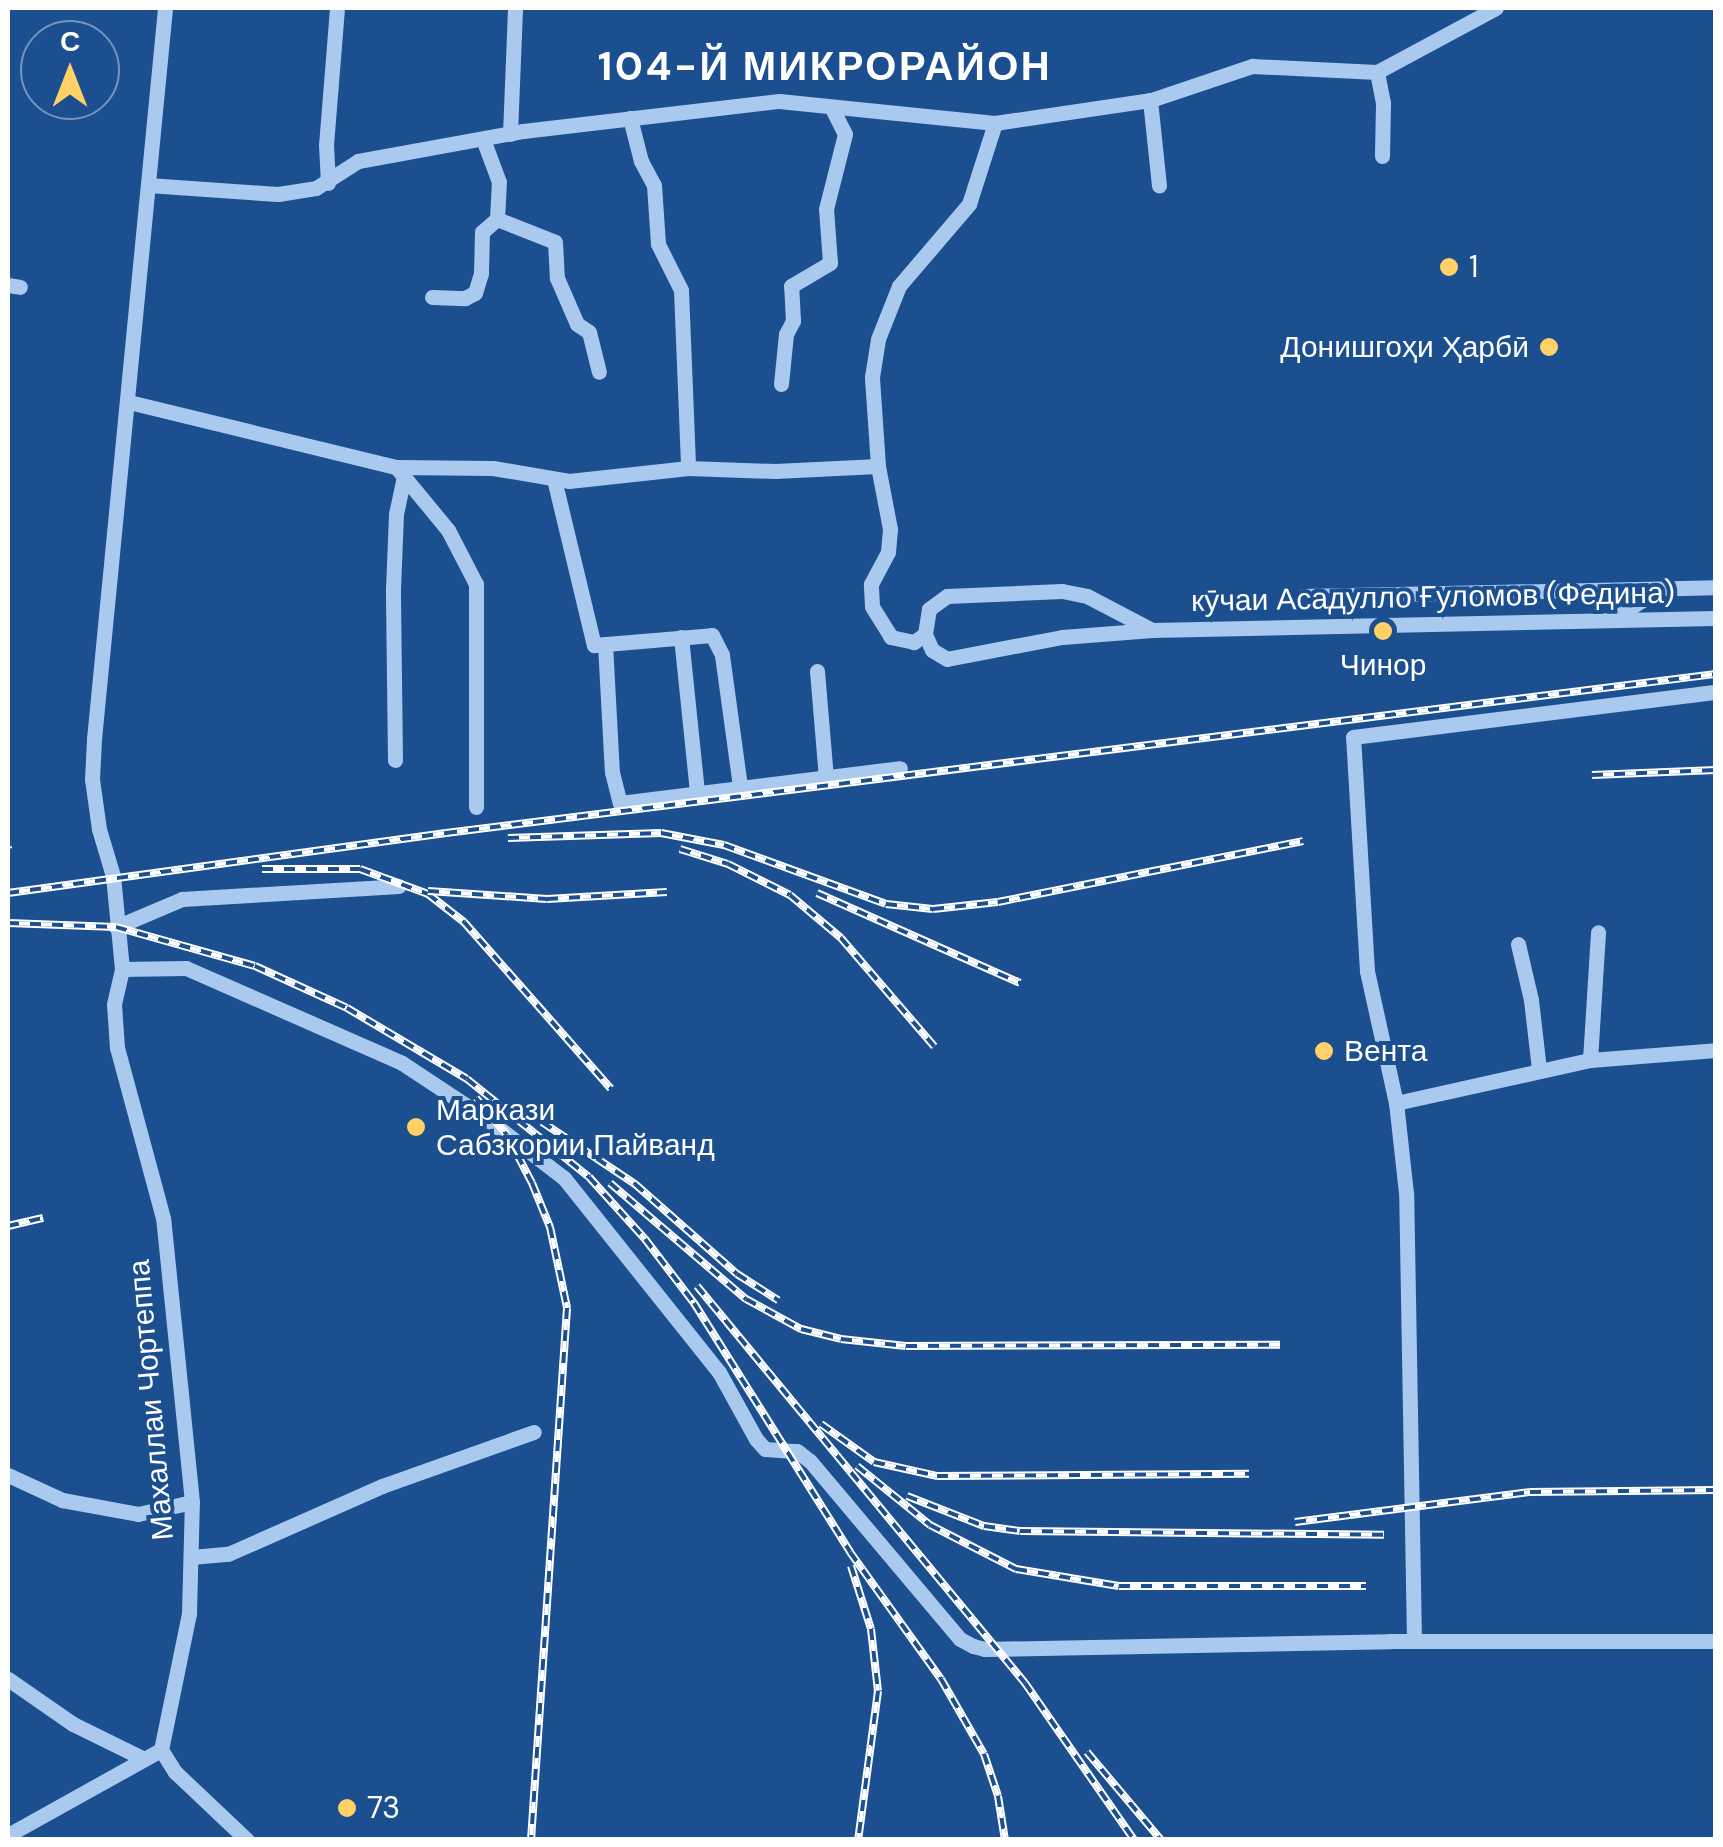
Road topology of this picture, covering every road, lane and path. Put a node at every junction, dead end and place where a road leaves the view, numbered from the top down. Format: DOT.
graph roads {
  1 [pos="165,8"];
  2 [pos="337,8"];
  3 [pos="515,8"];
  4 [pos="1496,8"];
  5 [pos="1377,72"];
  6 [pos="1150,100"];
  7 [pos="831,107"];
  8 [pos="630,118"];
  9 [pos="995,123"];
  10 [pos="510,134"];
  11 [pos="483,139"];
  12 [pos="1382,156"];
  13 [pos="328,182"];
  14 [pos="148,185"];
  15 [pos="1159,186"];
  16 [pos="497,220"];
  17 [pos="432,297"];
  18 [pos="599,372"];
  19 [pos="781,384"];
  20 [pos="129,402"];
  21 [pos="878,466"];
  22 [pos="688,468"];
  23 [pos="399,473"];
  24 [pos="554,479"];
  25 [pos="1716,586"];
  26 [pos="1658,590"];
  27 [pos="1303,596"];
  28 [pos="1716,618"];
  29 [pos="1607,622"];
  30 [pos="1152,630"];
  31 [pos="925,634"];
  32 [pos="681,637"];
  33 [pos="605,644"];
  34 [pos="817,671"];
  35 [pos="1716,692"];
  36 [pos="396,760"];
  37 [pos="900,768"];
  38 [pos="826,778"];
  39 [pos="740,787"];
  40 [pos="696,793"];
  41 [pos="476,806"];
  42 [pos="399,886"];
  43 [pos="116,927"];
  44 [pos="1598,932"];
  45 [pos="1518,944"];
  46 [pos="122,969"];
  47 [pos="1716,1050"];
  48 [pos="1590,1060"];
  49 [pos="1539,1070"];
  50 [pos="1396,1102"];
  51 [pos="534,1432"];
  52 [pos="8,1475"];
  53 [pos="192,1502"];
  54 [pos="191,1557"];
  55 [pos="1414,1641"];
  56 [pos="1716,1641"];
  57 [pos="8,1679"];
  58 [pos="162,1750"];
  59 [pos="142,1758"];
  60 [pos="8,1835"];
  61 [pos="247,1840"];
  1 -- 14 [label="street, Махаллаи Чортеппа"];
  2 -- 13 [label="street"];
  3 -- 10 [label="street"];
  4 -- 5 [label="street"];
  5 -- 6 [label="street"];
  5 -- 12 [label="street"];
  6 -- 9 [label="street"];
  6 -- 15 [label="street"];
  7 -- 8 [label="street"];
  7 -- 9 [label="street"];
  7 -- 19 [label="street"];
  8 -- 10 [label="street"];
  8 -- 22 [label="street"];
  9 -- 21 [label="street"];
  10 -- 11 [label="street"];
  11 -- 13 [label="street"];
  11 -- 16 [label="street"];
  13 -- 14 [label="street"];
  14 -- 20 [label="street, Махаллаи Чортеппа"];
  16 -- 17 [label="street"];
  16 -- 18 [label="street"];
  20 -- 23 [label="street"];
  20 -- 43 [label="street, Махаллаи Чортеппа"];
  21 -- 22 [label="street"];
  21 -- 31 [label="street"];
  22 -- 24 [label="street"];
  23 -- 24 [label="street"];
  23 -- 36 [label="street"];
  23 -- 41 [label="street"];
  24 -- 33 [label="street"];
  25 -- 26 [label="street"];
  26 -- 27 [label="street"];
  26 -- 29 [label="street"];
  28 -- 29 [label="street, кӯчаи Асадулло Ғуломов (Федина)"];
  29 -- 30 [label="street, кӯчаи Асадулло Ғуломов (Федина)"];
  30 -- 31 [label="street, кӯчаи Асадулло Ғуломов (Федина)"];
  30 -- 31 [label="street, кӯчаи Асадулло Ғуломов (Федина)"];
  32 -- 33 [label="street"];
  32 -- 39 [label="street"];
  32 -- 40 [label="street"];
  33 -- 40 [label="street"];
  34 -- 38 [label="street"];
  35 -- 50 [label="street"];
  37 -- 38 [label="street"];
  38 -- 39 [label="street"];
  39 -- 40 [label="street"];
  42 -- 43 [label="street"];
  43 -- 46 [label="street, Махаллаи Чортеппа"];
  44 -- 48 [label="street"];
  45 -- 49 [label="street"];
  46 -- 53 [label="street, Махаллаи Чортеппа"];
  46 -- 55 [label="street"];
  47 -- 48 [label="street"];
  48 -- 49 [label="street"];
  49 -- 50 [label="street"];
  50 -- 55 [label="street"];
  51 -- 54 [label="street"];
  52 -- 53 [label="street"];
  53 -- 54 [label="street, Махаллаи Чортеппа"];
  54 -- 58 [label="street, Махаллаи Чортеппа"];
  55 -- 56 [label="street"];
  57 -- 59 [label="street"];
  58 -- 59 [label="street"];
  58 -- 61 [label="street"];
  59 -- 60 [label="street"];
}
